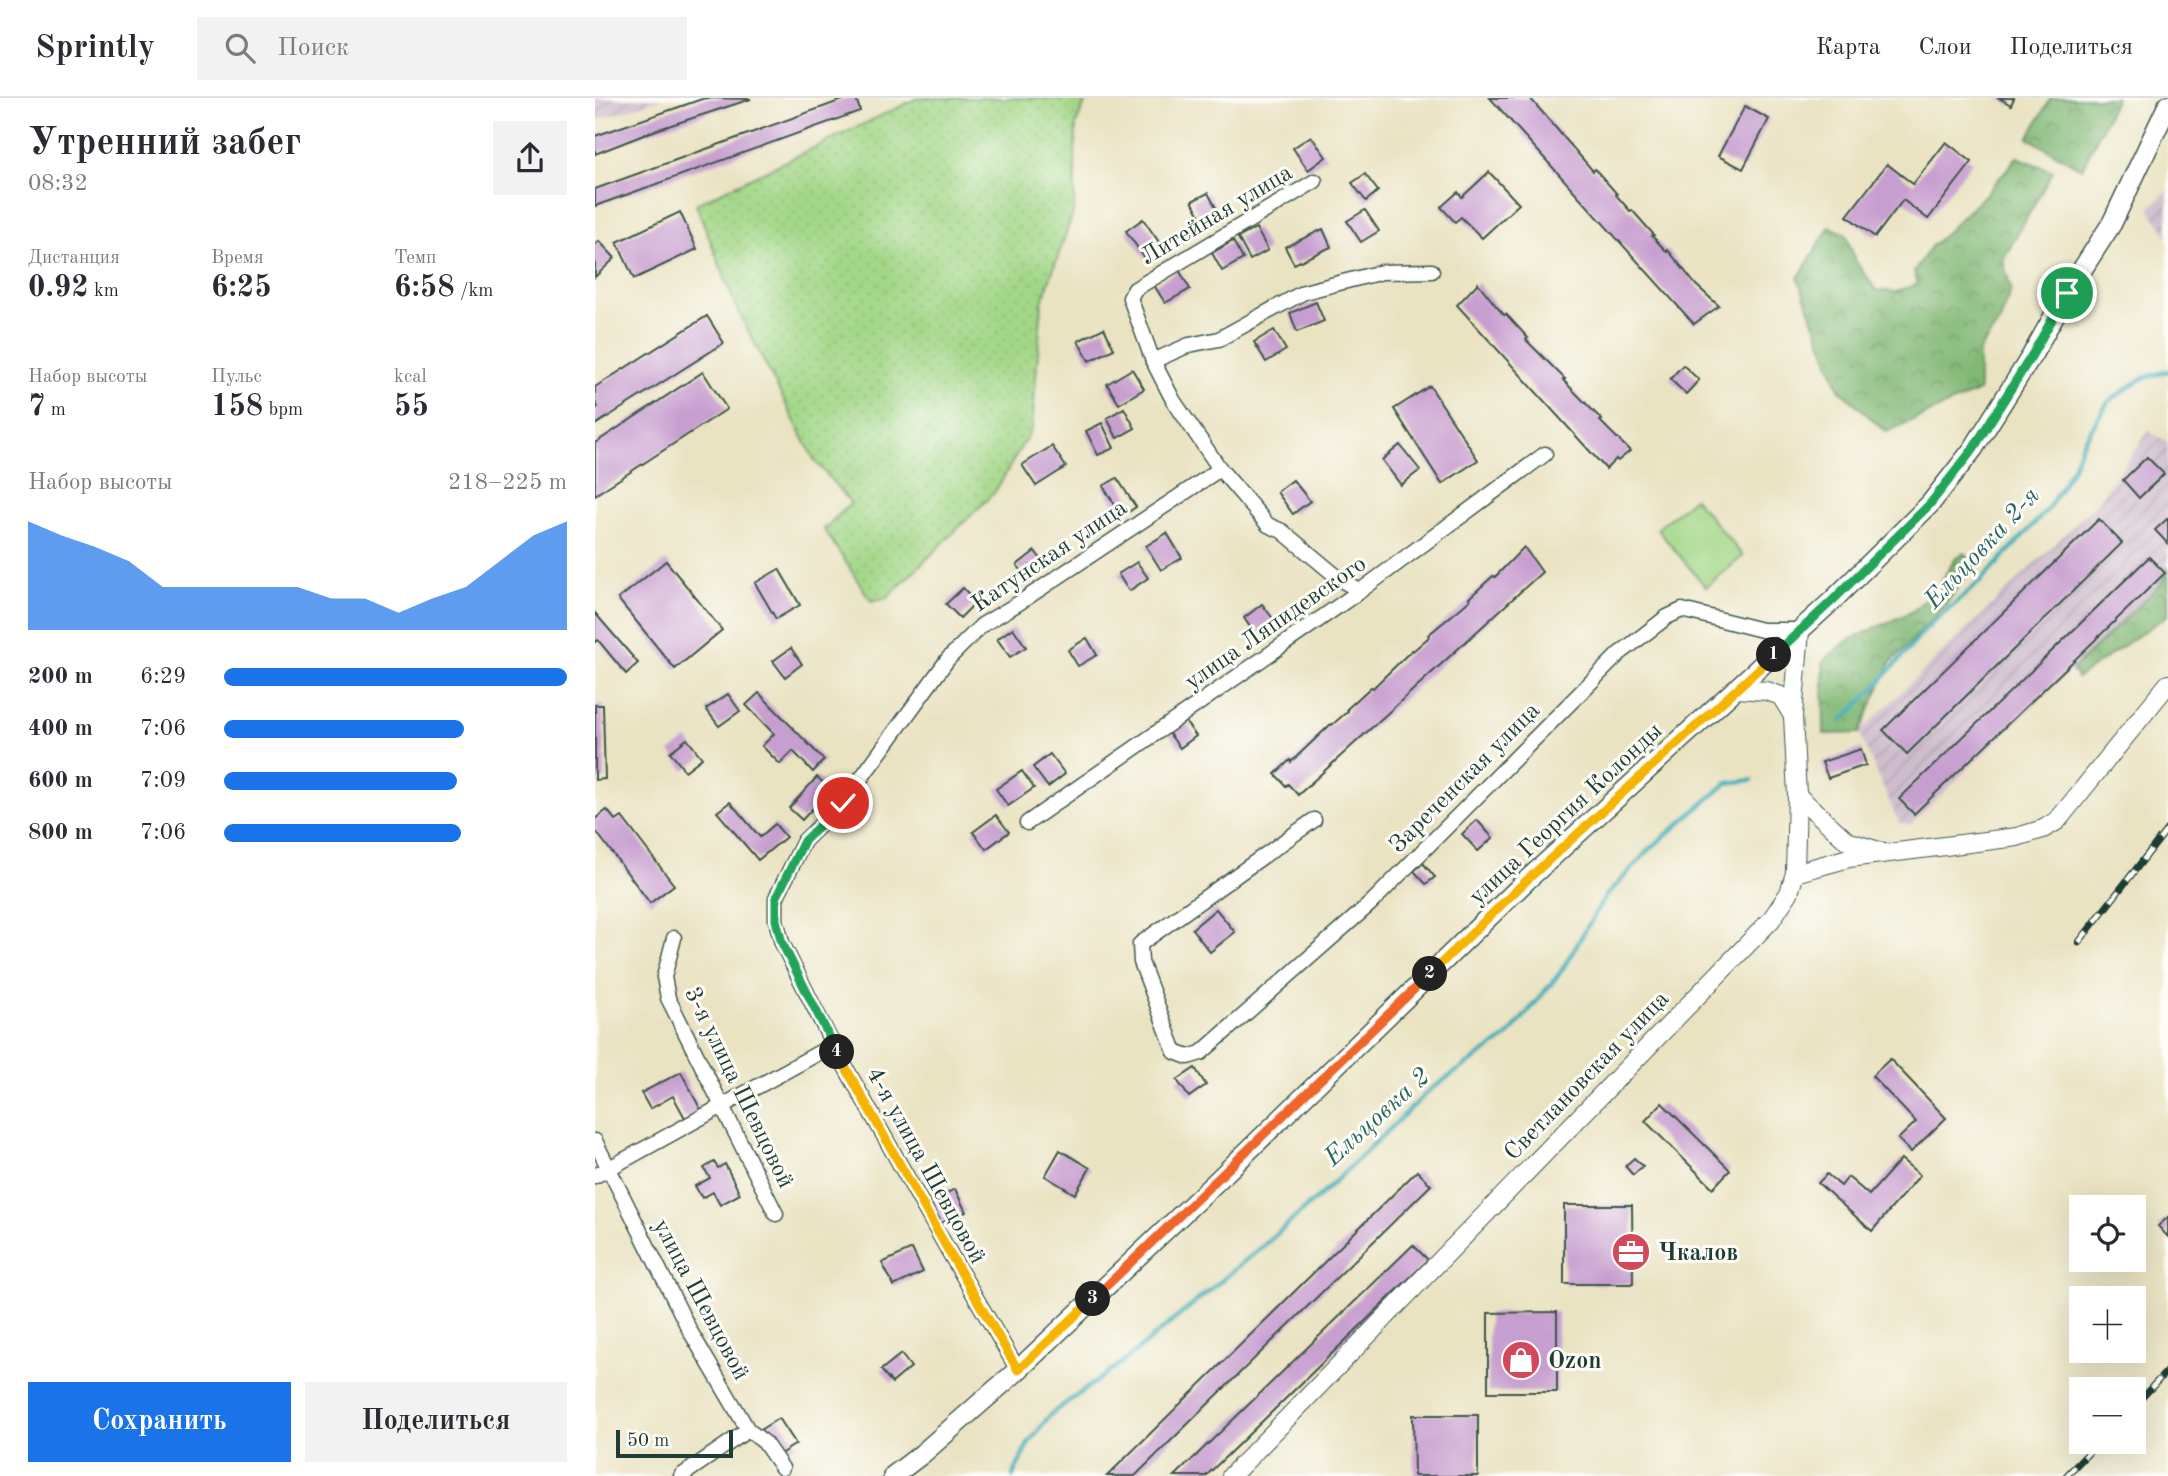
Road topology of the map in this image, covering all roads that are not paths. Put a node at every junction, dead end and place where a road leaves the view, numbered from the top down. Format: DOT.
graph roads {
  1 [pos="2168,105"];
  2 [pos="1315,181"];
  3 [pos="1432,271"];
  4 [pos="1153,361"];
  5 [pos="1545,454"];
  6 [pos="1220,469"];
  7 [pos="1360,590"];
  8 [pos="1800,631"];
  9 [pos="2168,684"];
  10 [pos="1736,690"];
  11 [pos="1793,716"];
  12 [pos="1797,795"];
  13 [pos="1314,820"];
  14 [pos="1027,822"];
  15 [pos="1885,853"];
  16 [pos="1795,873"];
  17 [pos="674,938"];
  18 [pos="782,943"];
  19 [pos="833,1045"];
  20 [pos="722,1107"];
  21 [pos="595,1141"];
  22 [pos="609,1169"];
  23 [pos="595,1176"];
  24 [pos="776,1214"];
  25 [pos="1018,1370"];
  26 [pos="748,1430"];
  27 [pos="782,1468"];
  28 [pos="681,1476"];
  29 [pos="893,1476"];
  30 [pos="1231,1476"];
  1 -- 8 [label="main road, улица Георгия Колонды"];
  2 -- 4 [label="street, Литейная улица"];
  3 -- 4 [label="street"];
  4 -- 6 [label="street, Литейная улица"];
  5 -- 7 [label="street, улица Ляпидевского"];
  6 -- 7 [label="street, Литейная улица"];
  6 -- 18 [label="street, Катунская улица"];
  7 -- 14 [label="street, улица Ляпидевского"];
  8 -- 10 [label="main road, улица Георгия Колонды"];
  8 -- 11 [label="street, Светлановская улица"];
  8 -- 13 [label="street, Зареченская улица"];
  9 -- 15 [label="street"];
  10 -- 11 [label="street"];
  10 -- 25 [label="main road, улица Георгия Колонды"];
  11 -- 12 [label="street, Светлановская улица"];
  12 -- 15 [label="street"];
  12 -- 16 [label="street, Светлановская улица"];
  15 -- 16 [label="street"];
  16 -- 30 [label="street, Светлановская улица"];
  17 -- 20 [label="street, 3-я улица Шевцовой"];
  18 -- 19 [label="street, 4-я улица Шевцовой"];
  19 -- 20 [label="street"];
  19 -- 25 [label="street, 4-я улица Шевцовой"];
  20 -- 22 [label="street"];
  20 -- 24 [label="street, 3-я улица Шевцовой"];
  21 -- 22 [label="street, улица Шевцовой"];
  22 -- 23 [label="street"];
  22 -- 26 [label="street, улица Шевцовой"];
  25 -- 29 [label="main road, улица Георгия Колонды"];
  26 -- 27 [label="street, улица Шевцовой"];
  26 -- 28 [label="street"];
}
